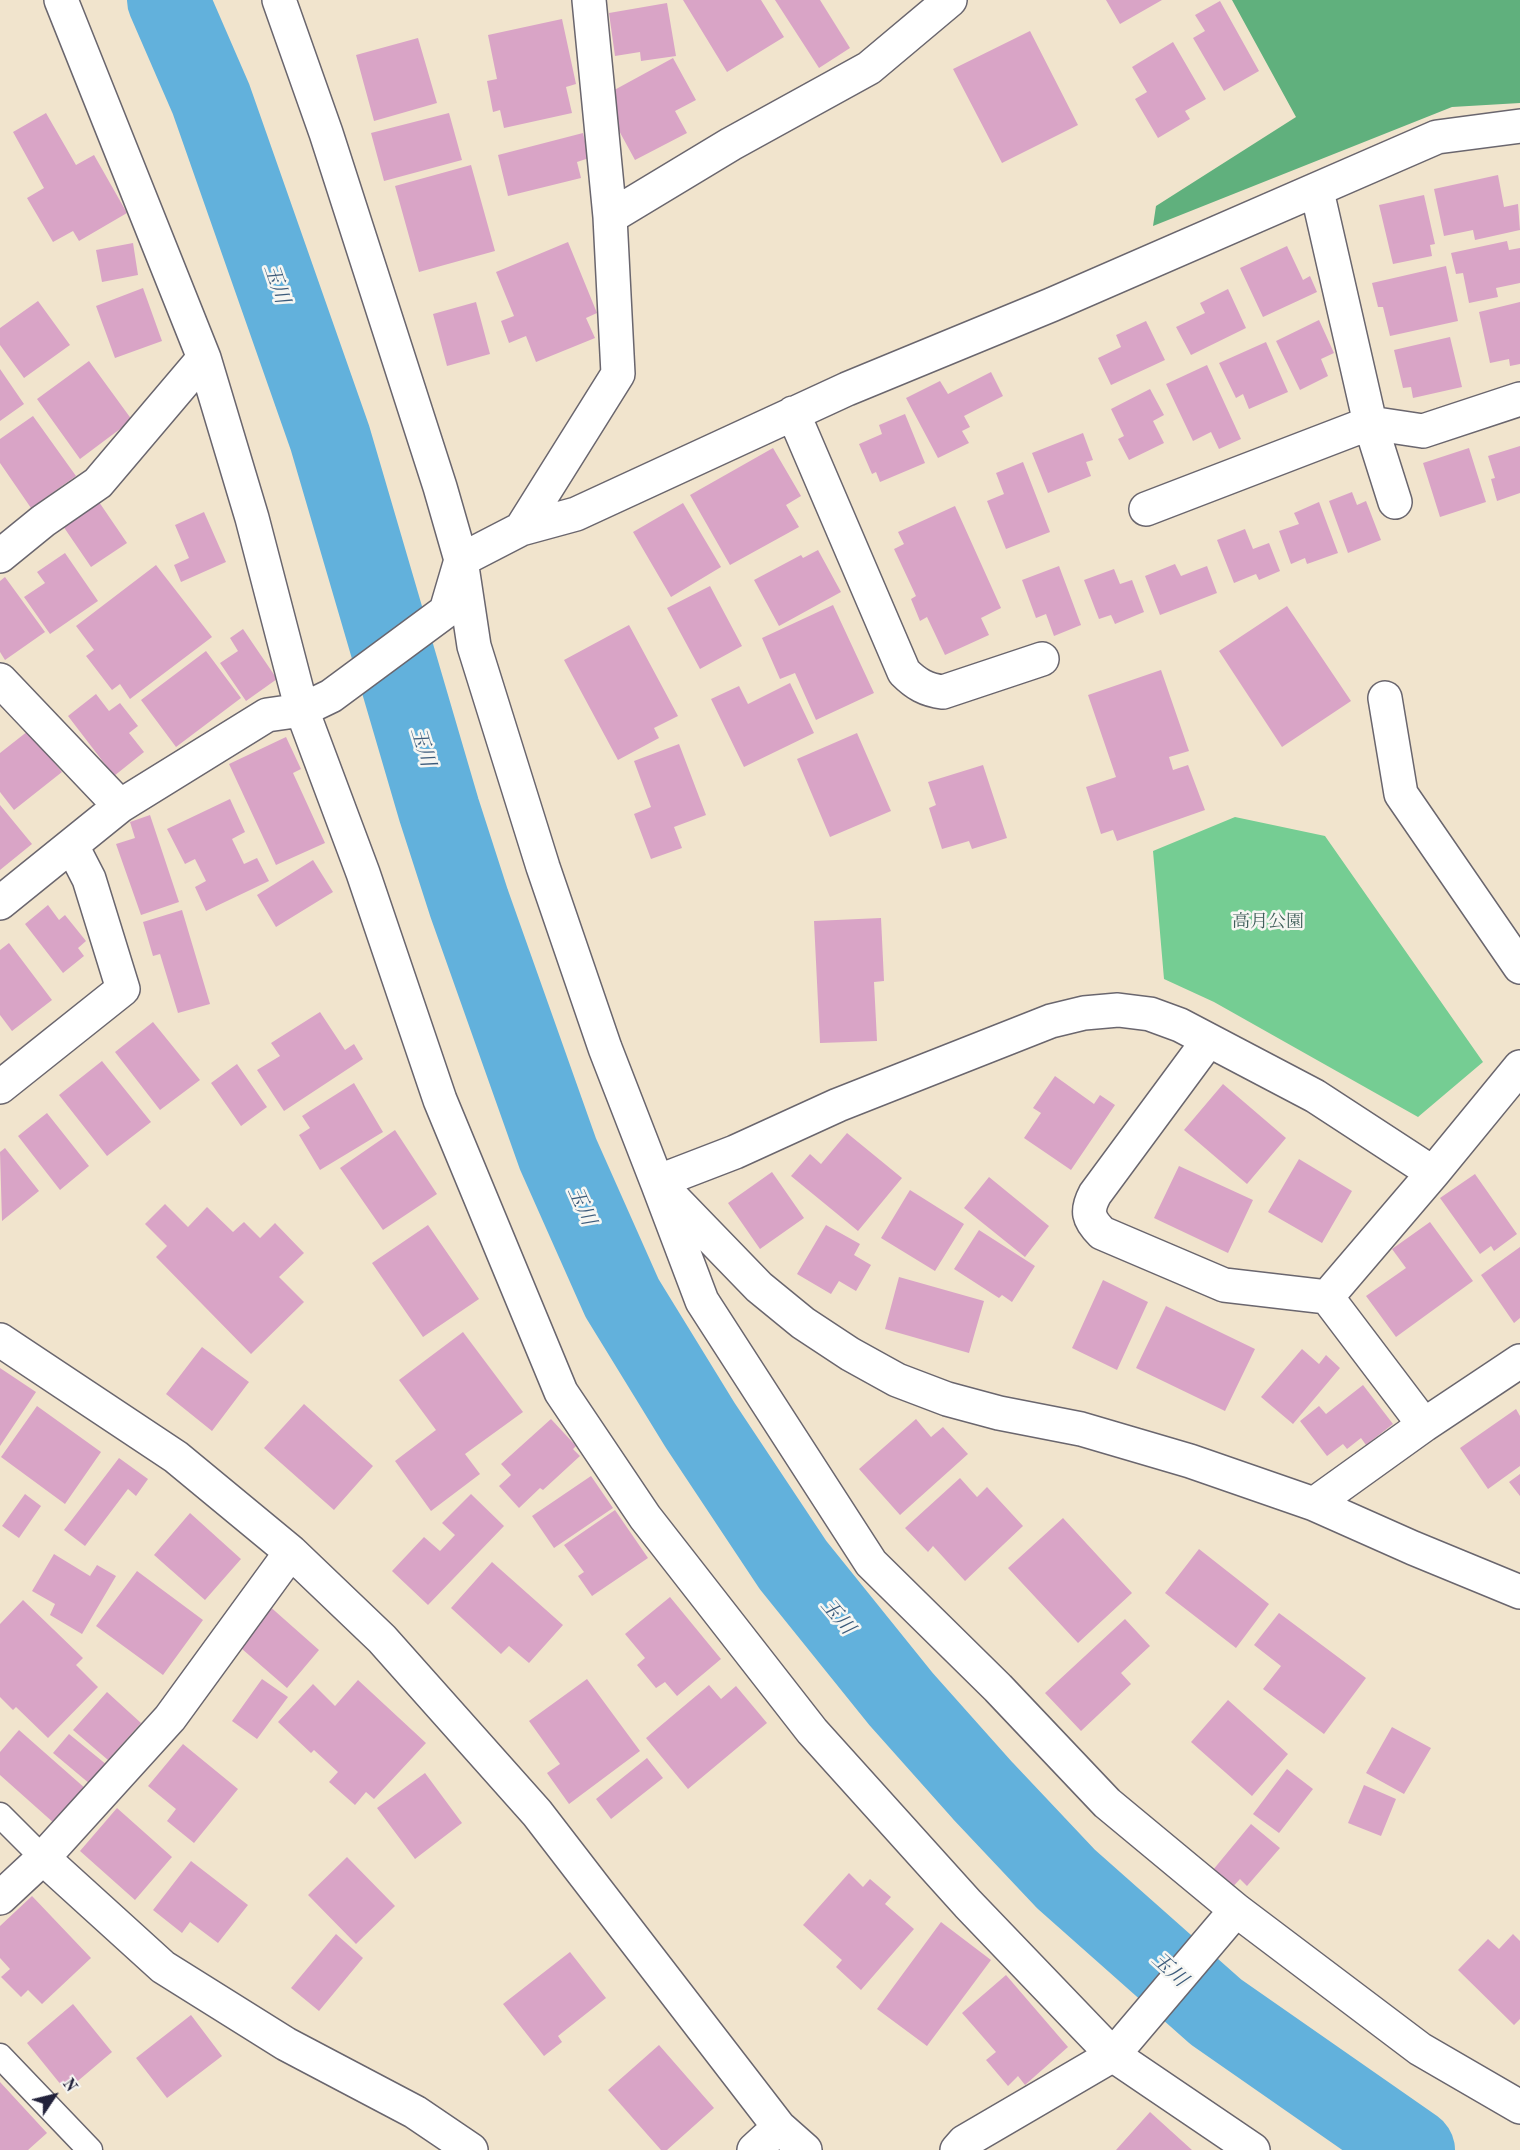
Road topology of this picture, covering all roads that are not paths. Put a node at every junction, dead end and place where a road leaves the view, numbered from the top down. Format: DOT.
graph roads {
  1 [pos="61,0"];
  2 [pos="279,0"];
  3 [pos="589,0"];
  4 [pos="950,0"];
  5 [pos="1520,126"];
  6 [pos="1317,191"];
  7 [pos="610,217"];
  8 [pos="204,358"];
  9 [pos="1520,399"];
  10 [pos="793,413"];
  11 [pos="1370,423"];
  12 [pos="1395,502"];
  13 [pos="1146,509"];
  14 [pos="521,529"];
  15 [pos="0,556"];
  16 [pos="461,560"];
  17 [pos="1041,659"];
  18 [pos="0,680"];
  19 [pos="1385,698"];
  20 [pos="302,710"];
  21 [pos="120,806"];
  22 [pos="72,846"];
  23 [pos="0,903"];
  24 [pos="1520,967"];
  25 [pos="1208,1041"];
  26 [pos="1520,1067"];
  27 [pos="0,1087"];
  28 [pos="1433,1173"];
  29 [pos="657,1182"];
  30 [pos="1327,1297"];
  31 [pos="0,1340"];
  32 [pos="1520,1361"];
  33 [pos="1424,1425"];
  34 [pos="1314,1504"];
  35 [pos="291,1552"];
  36 [pos="1520,1592"];
  37 [pos="0,1815"];
  38 [pos="43,1858"];
  39 [pos="0,1898"];
  40 [pos="1236,1910"];
  41 [pos="1113,2055"];
  42 [pos="0,2056"];
  43 [pos="1520,2107"];
  44 [pos="779,2127"];
  45 [pos="90,2150"];
  46 [pos="471,2150"];
  47 [pos="754,2150"];
  48 [pos="805,2150"];
  49 [pos="957,2150"];
  50 [pos="1253,2150"];
  1 -- 8 [label="street"];
  2 -- 16 [label="street"];
  3 -- 7 [label="street"];
  4 -- 7 [label="street"];
  5 -- 6 [label="street"];
  6 -- 10 [label="street"];
  6 -- 11 [label="street"];
  7 -- 14 [label="street"];
  8 -- 15 [label="street"];
  8 -- 20 [label="street"];
  9 -- 11 [label="street"];
  10 -- 14 [label="street"];
  10 -- 17 [label="street"];
  11 -- 12 [label="street"];
  11 -- 13 [label="street"];
  14 -- 16 [label="street"];
  16 -- 20 [label="street"];
  16 -- 29 [label="street"];
  18 -- 21 [label="street"];
  19 -- 24 [label="street"];
  20 -- 21 [label="street"];
  20 -- 41 [label="street"];
  21 -- 22 [label="street"];
  22 -- 23 [label="street"];
  22 -- 27 [label="street"];
  25 -- 28 [label="street"];
  25 -- 29 [label="street"];
  25 -- 30 [label="street"];
  26 -- 28 [label="street"];
  28 -- 30 [label="street"];
  29 -- 34 [label="street"];
  29 -- 40 [label="street"];
  30 -- 33 [label="street"];
  31 -- 35 [label="street"];
  32 -- 33 [label="street"];
  33 -- 34 [label="street"];
  34 -- 36 [label="street"];
  35 -- 38 [label="street"];
  35 -- 44 [label="street"];
  37 -- 38 [label="lane"];
  38 -- 39 [label="street"];
  38 -- 46 [label="street"];
  40 -- 41 [label="street"];
  40 -- 43 [label="street"];
  41 -- 49 [label="street"];
  41 -- 50 [label="street"];
  42 -- 45 [label="lane"];
  44 -- 47 [label="street"];
  44 -- 48 [label="street"];
}
